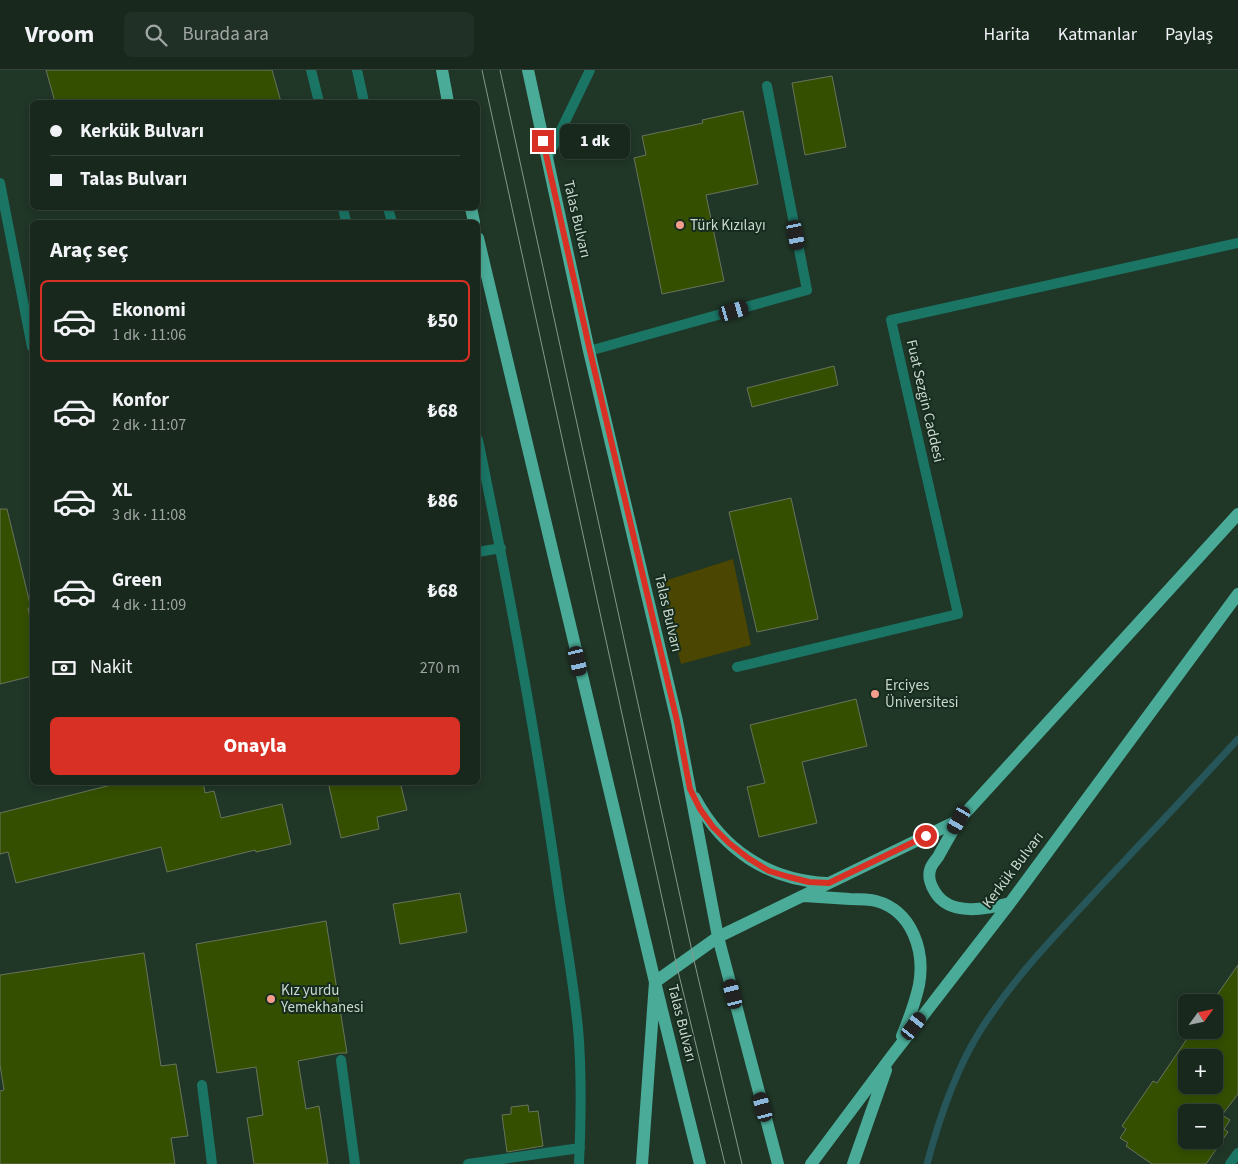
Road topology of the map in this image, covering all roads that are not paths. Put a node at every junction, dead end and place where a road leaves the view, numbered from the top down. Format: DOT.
graph roads {
  1 [pos="311,70"];
  2 [pos="357,70"];
  3 [pos="442,70"];
  4 [pos="528,70"];
  5 [pos="590,70"];
  6 [pos="767,86"];
  7 [pos="318,100"];
  8 [pos="364,100"];
  9 [pos="448,100"];
  10 [pos="547,159"];
  11 [pos="0,184"];
  12 [pos="1238,243"];
  13 [pos="480,258"];
  14 [pos="30,337"];
  15 [pos="590,351"];
  16 [pos="480,450"];
  17 [pos="1238,514"];
  18 [pos="500,548"];
  19 [pos="480,552"];
  20 [pos="1238,594"];
  21 [pos="738,667"];
  22 [pos="690,789"];
  23 [pos="959,820"];
  24 [pos="829,883"];
  25 [pos="803,896"];
  26 [pos="1010,903"];
  27 [pos="718,937"];
  28 [pos="655,982"];
  29 [pos="891,1057"];
  30 [pos="341,1060"];
  31 [pos="202,1085"];
  32 [pos="580,1148"];
  33 [pos="1238,1152"];
  34 [pos="212,1164"];
  35 [pos="355,1164"];
  36 [pos="468,1164"];
  37 [pos="579,1164"];
  38 [pos="642,1164"];
  39 [pos="700,1164"];
  40 [pos="778,1164"];
  41 [pos="811,1164"];
  42 [pos="853,1164"];
  43 [pos="1230,1164"];
  1 -- 7 [label="street"];
  2 -- 8 [label="street"];
  3 -- 9 [label="main road"];
  4 -- 10 [label="main road, Talas Bulvarı"];
  5 -- 10 [label="street"];
  6 -- 15 [label="street"];
  10 -- 15 [label="main road, Talas Bulvarı"];
  11 -- 14 [label="street"];
  12 -- 21 [label="street, Fuat Sezgin Caddesi"];
  13 -- 28 [label="main road, Talas Bulvarı"];
  15 -- 22 [label="main road, Talas Bulvarı"];
  16 -- 18 [label="street"];
  17 -- 23 [label="main road"];
  18 -- 19 [label="street"];
  18 -- 32 [label="street"];
  20 -- 26 [label="main road, Kerkük Bulvarı"];
  22 -- 24 [label="main road"];
  22 -- 27 [label="main road, Talas Bulvarı"];
  23 -- 24 [label="main road"];
  23 -- 26 [label="main road"];
  24 -- 25 [label="main road"];
  25 -- 27 [label="main road"];
  25 -- 29 [label="main road"];
  26 -- 29 [label="main road, Kerkük Bulvarı"];
  27 -- 28 [label="main road"];
  27 -- 40 [label="main road, Talas Bulvarı"];
  28 -- 38 [label="main road"];
  28 -- 39 [label="main road, Talas Bulvarı"];
  29 -- 41 [label="main road, Kerkük Bulvarı"];
  29 -- 42 [label="main road"];
  30 -- 35 [label="street"];
  31 -- 34 [label="street"];
  32 -- 36 [label="street"];
  32 -- 37 [label="street"];
  33 -- 43 [label="street"];
}
